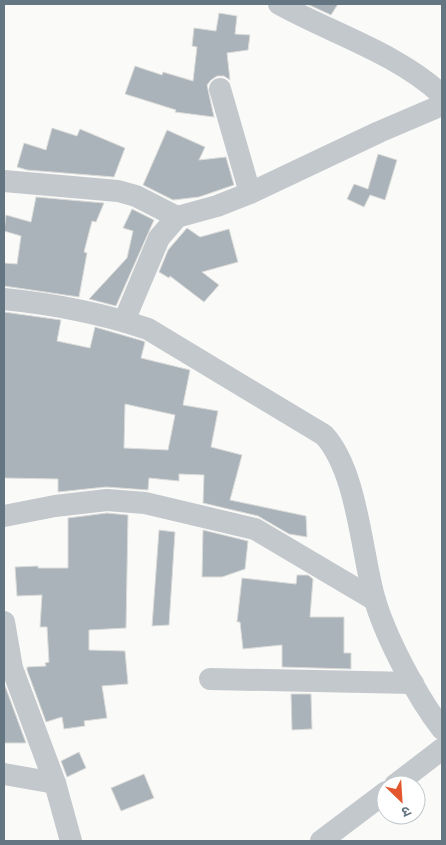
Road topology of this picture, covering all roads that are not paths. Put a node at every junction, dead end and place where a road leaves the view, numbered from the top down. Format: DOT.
graph roads {
  1 [pos="279,4"];
  2 [pos="220,89"];
  3 [pos="442,95"];
  4 [pos="442,105"];
  5 [pos="4,181"];
  6 [pos="250,193"];
  7 [pos="178,217"];
  8 [pos="4,299"];
  9 [pos="124,321"];
  10 [pos="4,516"];
  11 [pos="375,600"];
  12 [pos="4,622"];
  13 [pos="210,678"];
  14 [pos="413,683"];
  15 [pos="442,729"];
  16 [pos="442,749"];
  17 [pos="4,774"];
  18 [pos="408,775"];
  19 [pos="55,783"];
  20 [pos="376,800"];
  21 [pos="71,841"];
  22 [pos="321,841"];
  1 -- 3 [label="street"];
  2 -- 6 [label="street"];
  4 -- 6 [label="street"];
  5 -- 7 [label="street"];
  6 -- 7 [label="street"];
  7 -- 9 [label="street"];
  8 -- 9 [label="street"];
  9 -- 11 [label="street"];
  10 -- 11 [label="street"];
  11 -- 14 [label="street"];
  12 -- 19 [label="street"];
  13 -- 14 [label="street"];
  14 -- 15 [label="street"];
  16 -- 18 [label="street"];
  17 -- 19 [label="street"];
  19 -- 21 [label="street"];
  20 -- 22 [label="street"];
}
